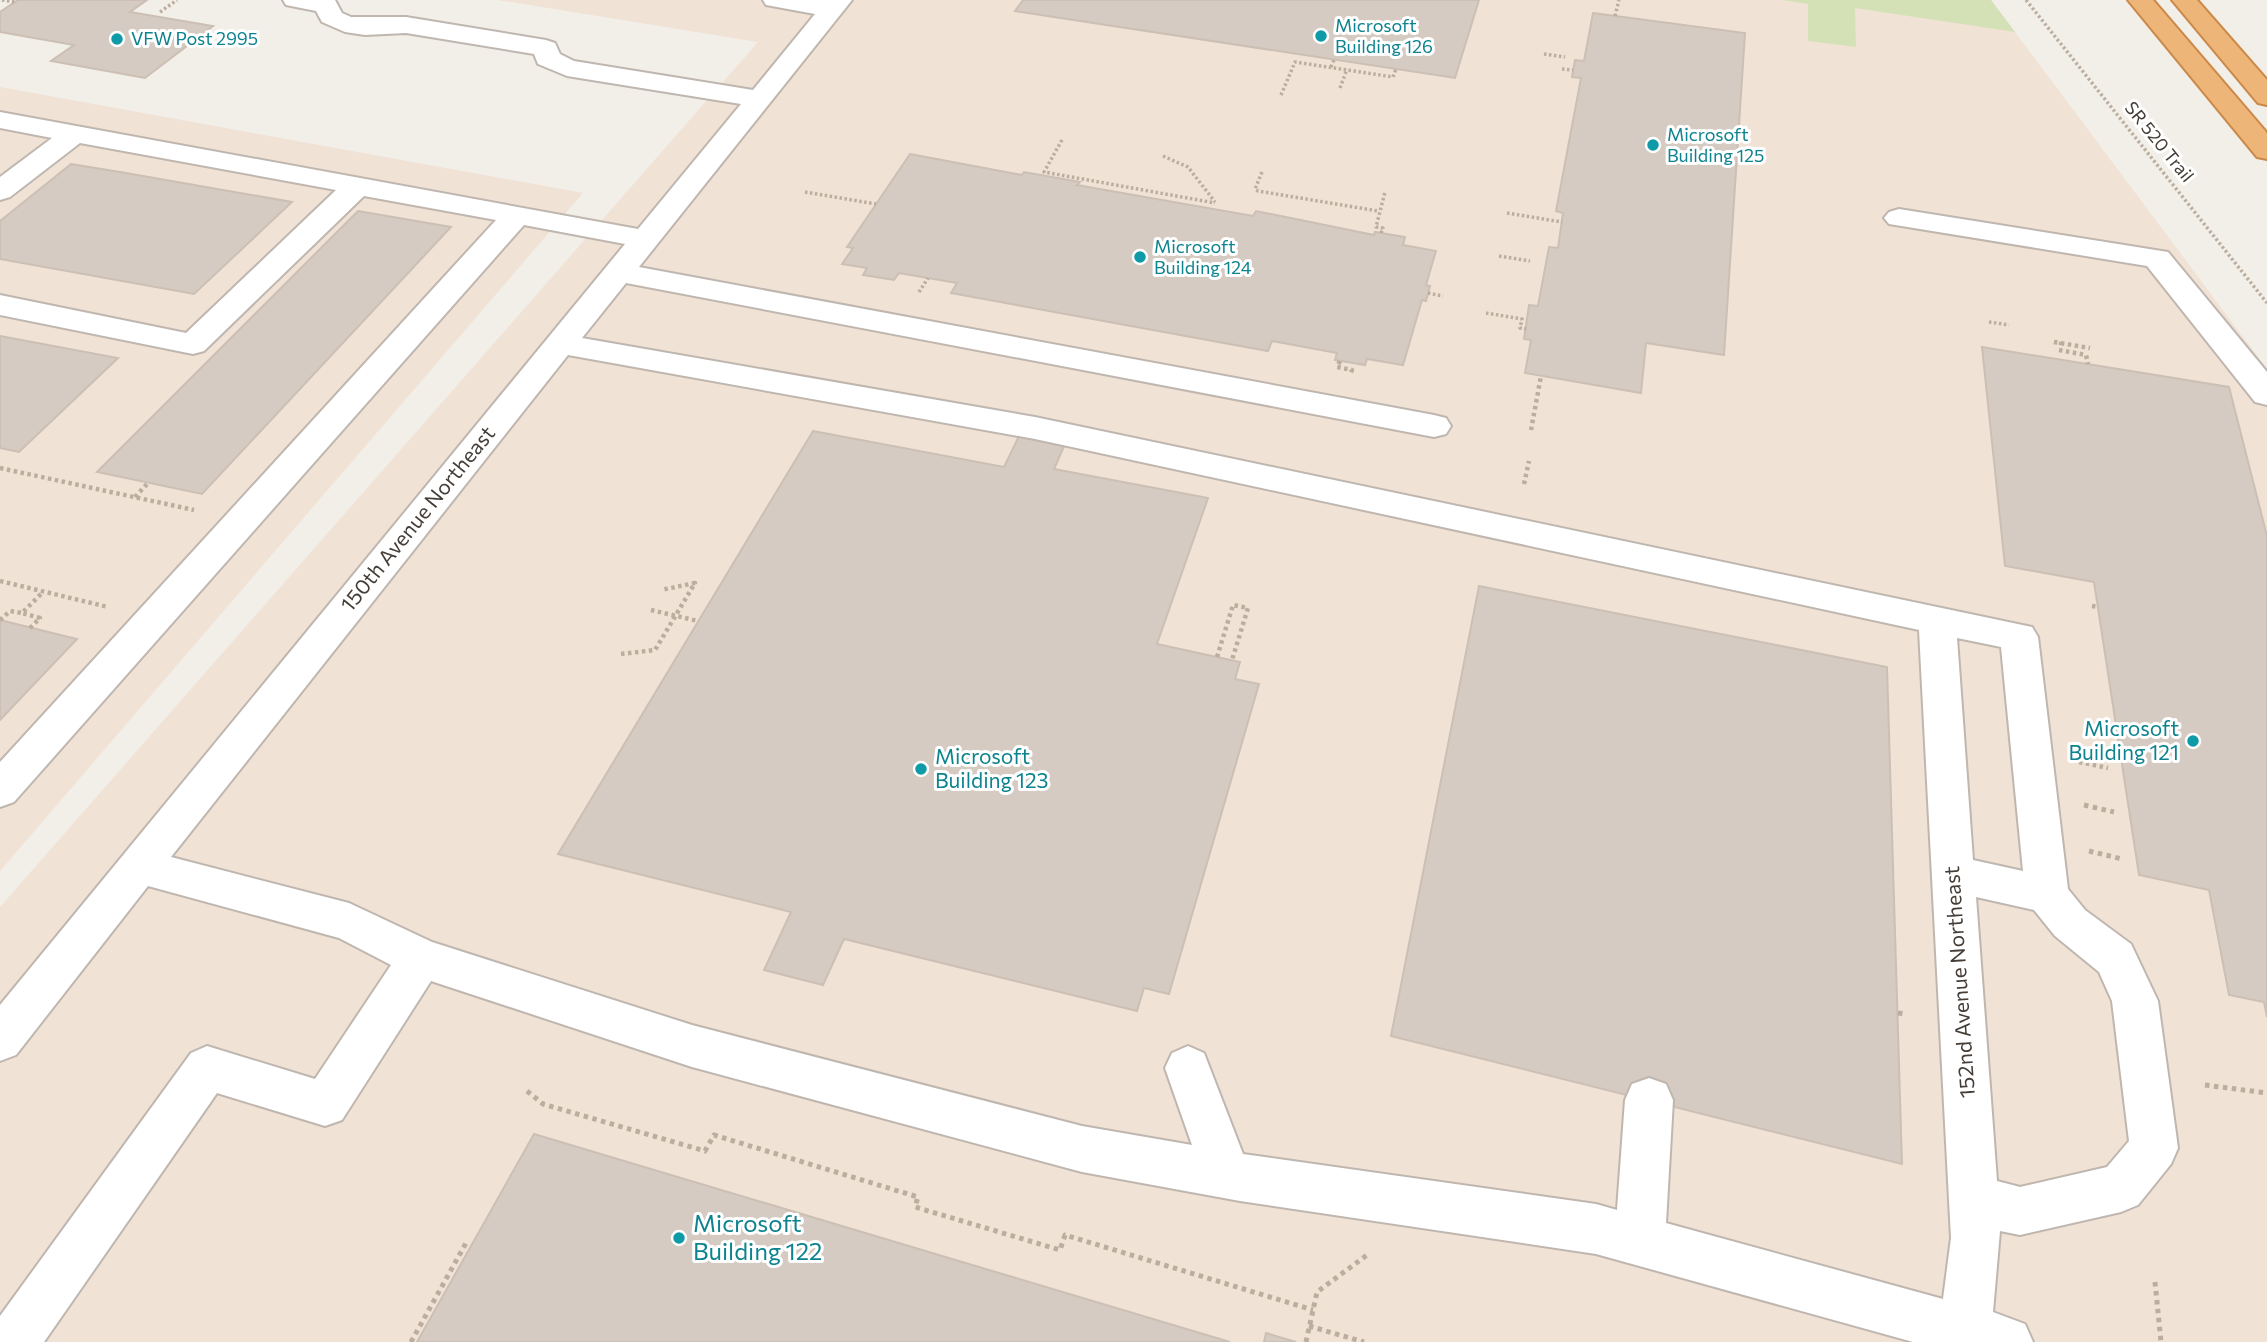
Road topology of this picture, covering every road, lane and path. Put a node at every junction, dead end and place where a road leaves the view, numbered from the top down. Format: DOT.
graph roads {
  1 [pos="2,0"];
  2 [pos="177,0"];
  3 [pos="295,0"];
  4 [pos="775,0"];
  5 [pos="1619,0"];
  6 [pos="2026,0"];
  7 [pos="2140,0"];
  8 [pos="2184,0"];
  9 [pos="11,1"];
  10 [pos="836,5"];
  11 [pos="160,12"];
  12 [pos="1615,16"];
  13 [pos="1544,54"];
  14 [pos="1565,57"];
  15 [pos="1334,60"];
  16 [pos="1331,67"];
  17 [pos="1347,69"];
  18 [pos="1396,69"];
  19 [pos="1562,69"];
  20 [pos="1573,70"];
  21 [pos="1340,89"];
  22 [pos="1281,95"];
  23 [pos="2267,97"];
  24 [pos="760,99"];
  25 [pos="2240,119"];
  26 [pos="0,120"];
  27 [pos="75,134"];
  28 [pos="1062,140"];
  29 [pos="2267,151"];
  30 [pos="1163,156"];
  31 [pos="2267,158"];
  32 [pos="1262,172"];
  33 [pos="356,186"];
  34 [pos="0,191"];
  35 [pos="805,192"];
  36 [pos="1385,192"];
  37 [pos="876,204"];
  38 [pos="1378,211"];
  39 [pos="1507,213"];
  40 [pos="517,215"];
  41 [pos="1899,218"];
  42 [pos="1562,222"];
  43 [pos="1381,233"];
  44 [pos="646,239"];
  45 [pos="1499,256"];
  46 [pos="1530,261"];
  47 [pos="619,273"];
  48 [pos="1428,293"];
  49 [pos="1443,296"];
  50 [pos="2267,303"];
  51 [pos="0,305"];
  52 [pos="1486,313"];
  53 [pos="1989,322"];
  54 [pos="2009,326"];
  55 [pos="1526,329"];
  56 [pos="2054,342"];
  57 [pos="561,344"];
  58 [pos="2090,348"];
  59 [pos="2059,350"];
  60 [pos="2088,364"];
  61 [pos="1541,376"];
  62 [pos="2267,394"];
  63 [pos="1434,426"];
  64 [pos="1531,430"];
  65 [pos="1529,461"];
  66 [pos="0,468"];
  67 [pos="148,483"];
  68 [pos="1524,484"];
  69 [pos="135,497"];
  70 [pos="196,510"];
  71 [pos="0,581"];
  72 [pos="661,590"];
  73 [pos="44,592"];
  74 [pos="116,609"];
  75 [pos="651,610"];
  76 [pos="22,614"];
  77 [pos="674,616"];
  78 [pos="0,621"];
  79 [pos="698,621"];
  80 [pos="1937,622"];
  81 [pos="30,628"];
  82 [pos="621,654"];
  83 [pos="1217,657"];
  84 [pos="1232,660"];
  85 [pos="2076,761"];
  86 [pos="2108,768"];
  87 [pos="0,790"];
  88 [pos="2076,803"];
  89 [pos="2114,812"];
  90 [pos="2081,850"];
  91 [pos="2122,859"];
  92 [pos="139,866"];
  93 [pos="1952,874"];
  94 [pos="2047,895"];
  95 [pos="421,958"];
  96 [pos="1898,1013"];
  97 [pos="1906,1014"];
  98 [pos="0,1040"];
  99 [pos="1188,1068"];
  100 [pos="2205,1085"];
  101 [pos="527,1091"];
  102 [pos="2267,1093"];
  103 [pos="1649,1100"];
  104 [pos="1226,1174"];
  105 [pos="1973,1200"];
  106 [pos="1640,1242"];
  107 [pos="466,1243"];
  108 [pos="1367,1255"];
  109 [pos="2154,1282"];
  110 [pos="1313,1310"];
  111 [pos="1310,1326"];
  112 [pos="1979,1338"];
  113 [pos="13,1342"];
  114 [pos="411,1342"];
  115 [pos="1306,1342"];
  116 [pos="1364,1342"];
  117 [pos="2161,1342"];
  1 -- 9 [label="path"];
  2 -- 11 [label="path"];
  3 -- 24 [label="street"];
  4 -- 10 [label="street"];
  5 -- 12 [label="path"];
  6 -- 50 [label="path, SR 520 Trail"];
  7 -- 25 [label="highway"];
  8 -- 23 [label="highway"];
  10 -- 24 [label="street, 150th Avenue Northeast"];
  13 -- 14 [label="path"];
  15 -- 16 [label="path"];
  16 -- 17 [label="path"];
  16 -- 22 [label="path"];
  17 -- 18 [label="path"];
  17 -- 21 [label="path"];
  19 -- 20 [label="path"];
  24 -- 44 [label="street, 150th Avenue Northeast"];
  25 -- 29 [label="highway"];
  25 -- 31 [label="highway"];
  26 -- 27 [label="street"];
  27 -- 33 [label="street"];
  27 -- 34 [label="street"];
  28 -- 30 [label="path"];
  32 -- 38 [label="path"];
  33 -- 40 [label="street"];
  33 -- 51 [label="street"];
  35 -- 37 [label="path"];
  36 -- 38 [label="path"];
  38 -- 43 [label="path"];
  39 -- 42 [label="path"];
  40 -- 44 [label="street"];
  40 -- 87 [label="street"];
  41 -- 62 [label="street"];
  44 -- 47 [label="street, 150th Avenue Northeast"];
  45 -- 46 [label="path"];
  47 -- 57 [label="street, 150th Avenue Northeast"];
  47 -- 63 [label="street"];
  48 -- 49 [label="path"];
  52 -- 55 [label="path"];
  53 -- 54 [label="path"];
  56 -- 58 [label="path"];
  57 -- 80 [label="street"];
  57 -- 92 [label="street, 150th Avenue Northeast"];
  59 -- 60 [label="path"];
  61 -- 64 [label="path"];
  65 -- 68 [label="path"];
  66 -- 69 [label="path"];
  67 -- 69 [label="path"];
  69 -- 70 [label="path"];
  71 -- 73 [label="path"];
  72 -- 77 [label="path"];
  73 -- 74 [label="path"];
  73 -- 76 [label="path"];
  75 -- 77 [label="path"];
  76 -- 78 [label="path"];
  76 -- 81 [label="path"];
  77 -- 79 [label="path"];
  77 -- 82 [label="path"];
  80 -- 93 [label="street, 152nd Avenue Northeast"];
  80 -- 94 [label="street"];
  83 -- 84 [label="path"];
  85 -- 86 [label="path"];
  88 -- 89 [label="path"];
  90 -- 91 [label="path"];
  92 -- 95 [label="street"];
  92 -- 98 [label="street, 150th Avenue Northeast"];
  93 -- 94 [label="street"];
  93 -- 105 [label="street, 152nd Avenue Northeast"];
  94 -- 105 [label="street"];
  95 -- 104 [label="street"];
  95 -- 113 [label="street"];
  96 -- 97 [label="path"];
  99 -- 104 [label="street"];
  100 -- 102 [label="path"];
  101 -- 110 [label="path"];
  103 -- 106 [label="street"];
  104 -- 106 [label="street"];
  105 -- 112 [label="street, 152nd Avenue Northeast"];
  106 -- 112 [label="street"];
  107 -- 114 [label="path"];
  108 -- 110 [label="path"];
  109 -- 117 [label="path"];
  110 -- 111 [label="path"];
  111 -- 115 [label="path"];
  111 -- 116 [label="path"];
}
